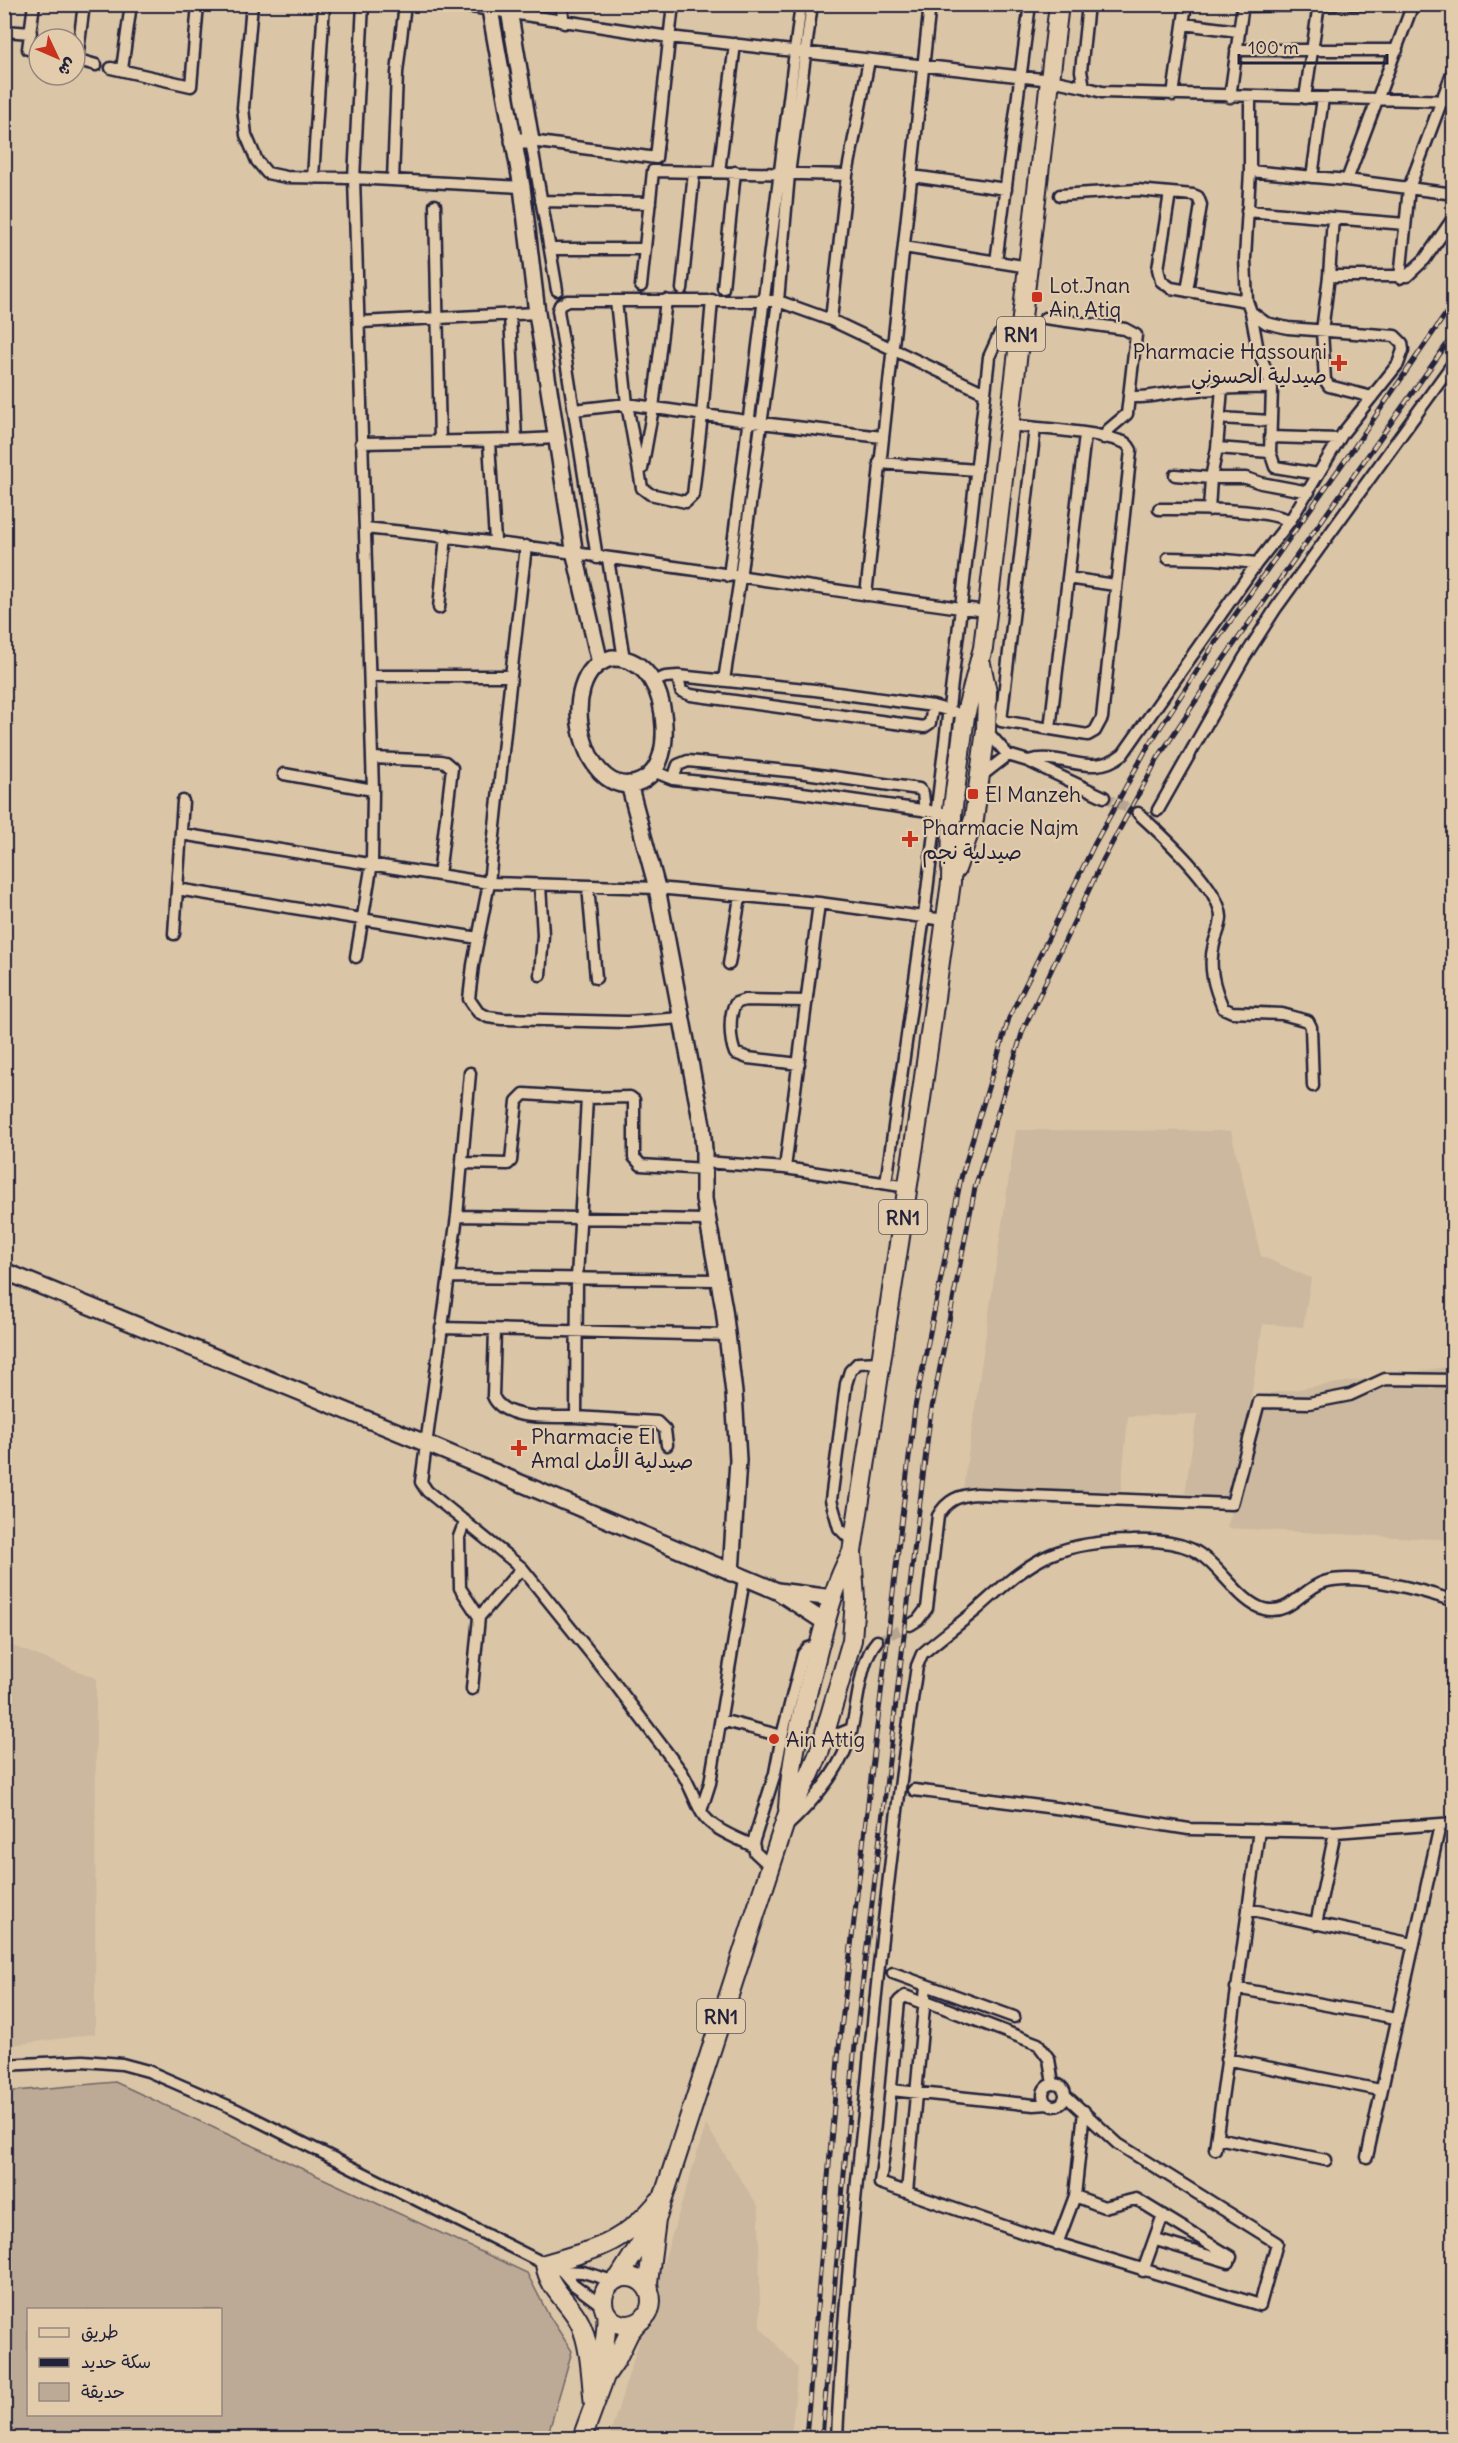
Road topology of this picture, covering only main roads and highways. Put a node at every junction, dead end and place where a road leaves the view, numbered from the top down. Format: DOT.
graph roads {
  1 [pos="1059,4"];
  2 [pos="981,662"];
  3 [pos="957,713"];
  4 [pos="986,730"];
  5 [pos="944,813"];
  6 [pos="974,819"];
  7 [pos="951,882"];
  8 [pos="853,1547"];
  9 [pos="826,1621"];
  10 [pos="854,1628"];
  11 [pos="789,1737"];
  12 [pos="824,1740"];
  13 [pos="788,1813"];
  14 [pos="664,2195"];
  15 [pos="656,2220"];
  16 [pos="616,2280"];
  17 [pos="649,2290"];
  18 [pos="605,2310"];
  19 [pos="636,2324"];
  20 [pos="605,2376"];
  21 [pos="594,2405"];
  22 [pos="582,2439"];
  1 -- 2 [label="main road, RN1"];
  2 -- 3 [label="main road, RN1"];
  2 -- 4 [label="main road, RN1"];
  3 -- 4 [label="main road"];
  3 -- 5 [label="main road, RN1"];
  4 -- 6 [label="main road, RN1"];
  5 -- 6 [label="main road"];
  5 -- 7 [label="main road, RN1"];
  6 -- 7 [label="main road, RN1"];
  7 -- 8 [label="main road, RN1"];
  8 -- 9 [label="main road, RN1"];
  8 -- 10 [label="main road, RN1"];
  9 -- 10 [label="main road"];
  9 -- 11 [label="main road, RN1"];
  10 -- 12 [label="main road, RN1"];
  11 -- 12 [label="main road"];
  11 -- 13 [label="main road, RN1"];
  12 -- 13 [label="main road, RN1"];
  13 -- 14 [label="main road, RN1"];
  14 -- 15 [label="main road, RN1"];
  14 -- 21 [label="main road"];
  15 -- 16 [label="main road, RN1"];
  15 -- 17 [label="main road, RN1"];
  16 -- 17 [label="main road"];
  16 -- 18 [label="main road"];
  17 -- 19 [label="main road"];
  18 -- 19 [label="main road"];
  18 -- 20 [label="main road"];
  19 -- 20 [label="main road"];
  20 -- 21 [label="main road"];
  21 -- 22 [label="main road"];
}
